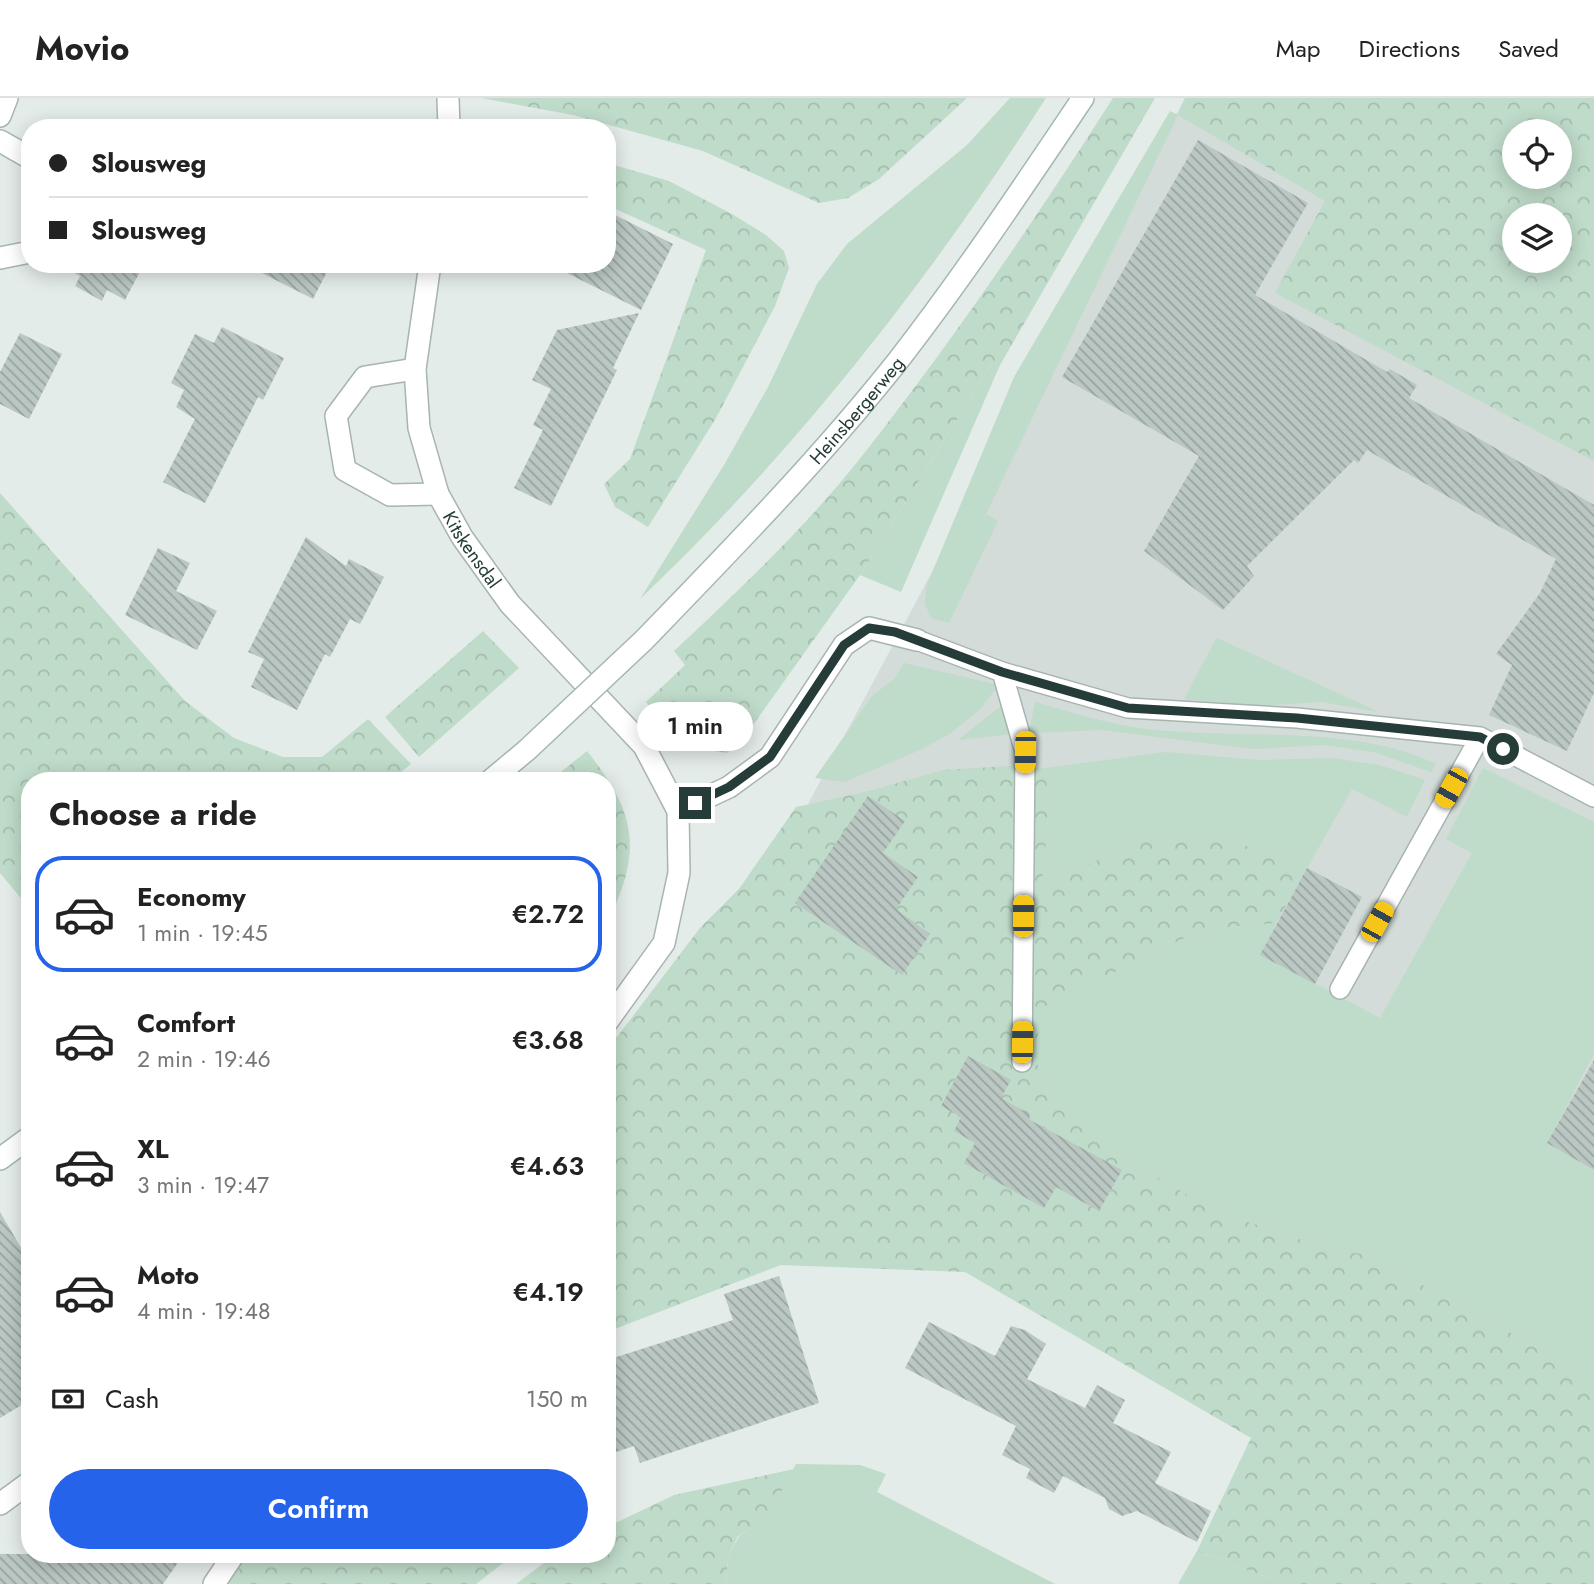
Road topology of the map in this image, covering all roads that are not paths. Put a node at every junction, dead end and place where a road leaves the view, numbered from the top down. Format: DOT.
graph roads {
  1 [pos="7,98"];
  2 [pos="448,98"];
  3 [pos="1083,98"];
  4 [pos="0,116"];
  5 [pos="449,119"];
  6 [pos="0,141"];
  7 [pos="21,154"];
  8 [pos="21,254"];
  9 [pos="0,258"];
  10 [pos="429,273"];
  11 [pos="415,369"];
  12 [pos="438,494"];
  13 [pos="917,640"];
  14 [pos="1002,672"];
  15 [pos="1480,737"];
  16 [pos="501,772"];
  17 [pos="1594,797"];
  18 [pos="678,811"];
  19 [pos="1340,989"];
  20 [pos="616,1010"];
  21 [pos="1022,1062"];
  22 [pos="21,1144"];
  23 [pos="0,1159"];
  24 [pos="21,1489"];
  25 [pos="0,1504"];
  26 [pos="228,1563"];
  27 [pos="214,1584"];
  1 -- 4 [label="street"];
  2 -- 5 [label="street"];
  3 -- 16 [label="street, Heinsbergerweg, bridge"];
  6 -- 7 [label="street"];
  8 -- 9 [label="street"];
  10 -- 11 [label="street, Kitskensdal"];
  11 -- 12 [label="street, Kitskensdal"];
  11 -- 12 [label="street, Kitskensdal"];
  12 -- 18 [label="street, Kitskensdal"];
  13 -- 14 [label="lane"];
  13 -- 18 [label="street"];
  14 -- 15 [label="lane"];
  14 -- 21 [label="lane"];
  15 -- 17 [label="lane"];
  15 -- 19 [label="lane"];
  18 -- 20 [label="street"];
  22 -- 23 [label="street"];
  24 -- 25 [label="street"];
  26 -- 27 [label="street"];
}
